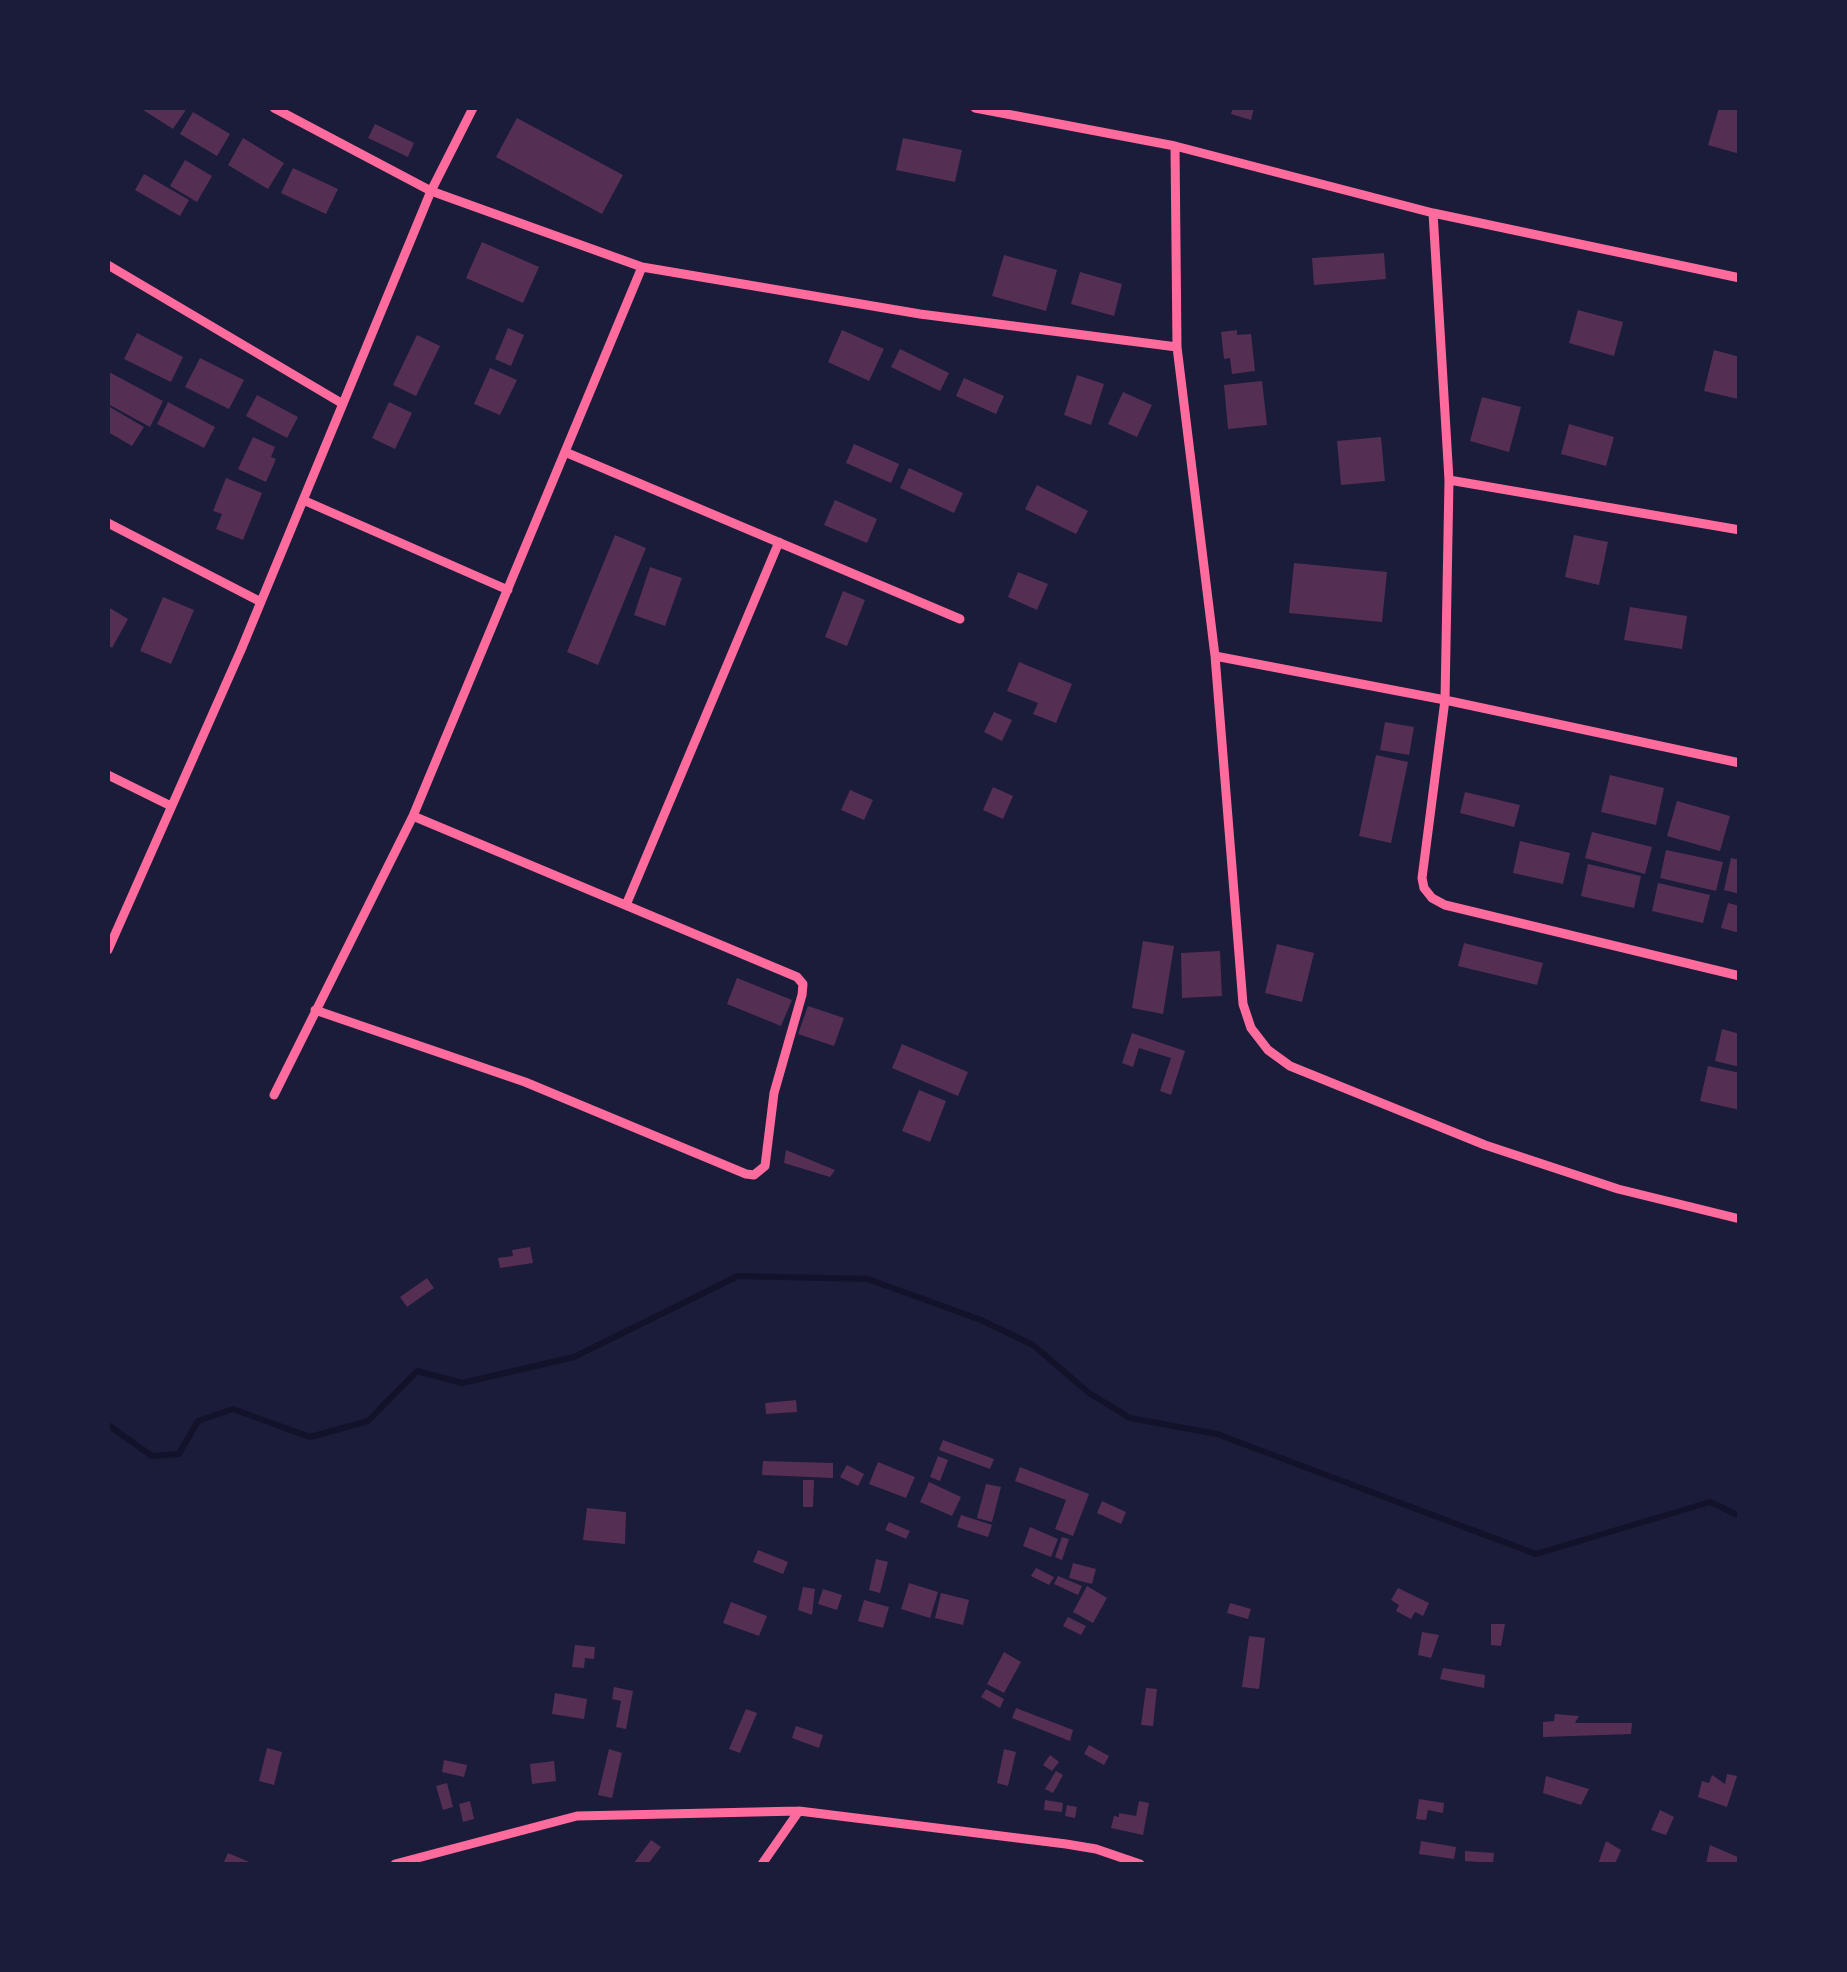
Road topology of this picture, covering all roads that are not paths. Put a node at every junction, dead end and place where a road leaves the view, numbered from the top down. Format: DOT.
graph roads {
  1 [pos="274,108"];
  2 [pos="473,108"];
  3 [pos="975,108"];
  4 [pos="1176,146"];
  5 [pos="431,191"];
  6 [pos="1433,212"];
  7 [pos="108,266"];
  8 [pos="642,267"];
  9 [pos="1740,278"];
  10 [pos="1177,347"];
  11 [pos="343,404"];
  12 [pos="565,452"];
  13 [pos="1448,480"];
  14 [pos="304,500"];
  15 [pos="108,523"];
  16 [pos="1740,530"];
  17 [pos="779,542"];
  18 [pos="508,590"];
  19 [pos="261,602"];
  20 [pos="960,620"];
  21 [pos="1215,656"];
  22 [pos="1444,700"];
  23 [pos="1740,763"];
  24 [pos="108,775"];
  25 [pos="172,806"];
  26 [pos="413,816"];
  27 [pos="626,905"];
  28 [pos="108,950"];
  29 [pos="1740,976"];
  30 [pos="315,1010"];
  31 [pos="274,1095"];
  32 [pos="1740,1219"];
  33 [pos="799,1811"];
  34 [pos="395,1864"];
  35 [pos="762,1864"];
  36 [pos="1140,1864"];
  1 -- 5 [label="street"];
  2 -- 5 [label="street"];
  3 -- 4 [label="street"];
  4 -- 6 [label="street"];
  4 -- 10 [label="street"];
  5 -- 8 [label="street"];
  5 -- 11 [label="street"];
  6 -- 9 [label="street"];
  6 -- 13 [label="street"];
  7 -- 11 [label="street"];
  8 -- 10 [label="street"];
  8 -- 12 [label="street"];
  10 -- 21 [label="street"];
  11 -- 14 [label="street"];
  12 -- 17 [label="street"];
  12 -- 18 [label="street"];
  13 -- 16 [label="street"];
  13 -- 22 [label="street"];
  14 -- 18 [label="street"];
  14 -- 19 [label="street"];
  15 -- 19 [label="street"];
  17 -- 20 [label="street"];
  17 -- 27 [label="street"];
  18 -- 26 [label="street"];
  19 -- 25 [label="street"];
  21 -- 22 [label="street"];
  21 -- 32 [label="street"];
  22 -- 23 [label="street"];
  22 -- 29 [label="street"];
  24 -- 25 [label="street"];
  25 -- 28 [label="street"];
  26 -- 27 [label="street"];
  26 -- 30 [label="street"];
  27 -- 30 [label="street"];
  30 -- 31 [label="street"];
  33 -- 34 [label="street"];
  33 -- 35 [label="street"];
  33 -- 36 [label="street"];
}
